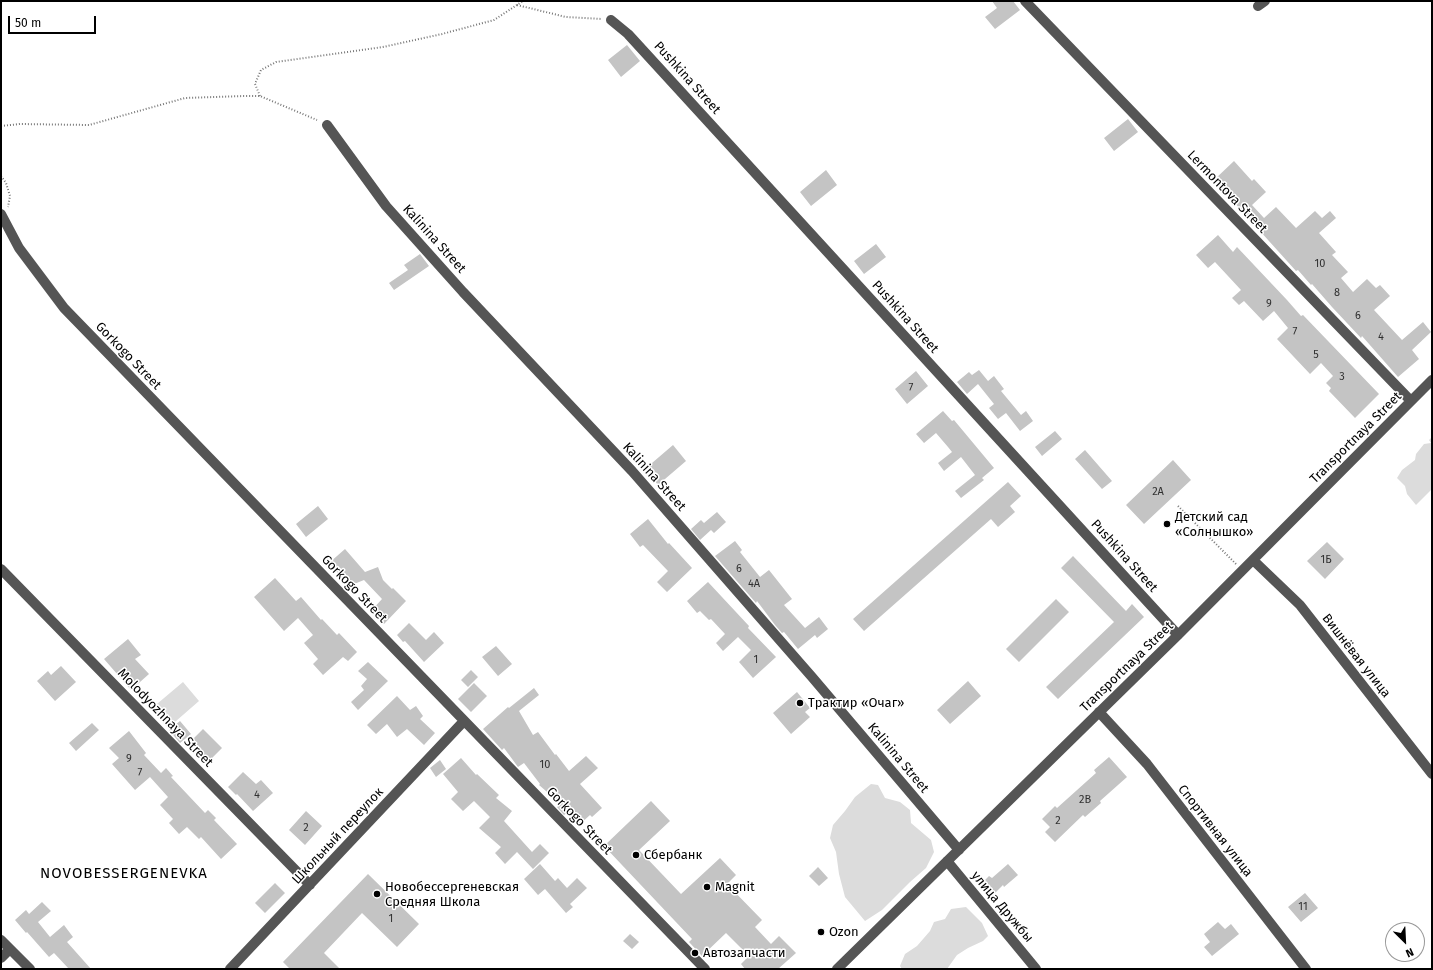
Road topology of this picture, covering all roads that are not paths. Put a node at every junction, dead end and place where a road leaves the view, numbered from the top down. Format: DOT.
graph roads {
  1 [pos="1025,1"];
  2 [pos="612,20"];
  3 [pos="327,125"];
  4 [pos="3,218"];
  5 [pos="1432,380"];
  6 [pos="1411,401"];
  7 [pos="1253,560"];
  8 [pos="1,569"];
  9 [pos="1178,635"];
  10 [pos="1099,712"];
  11 [pos="464,721"];
  12 [pos="1432,774"];
  13 [pos="959,850"];
  14 [pos="947,861"];
  15 [pos="310,885"];
  16 [pos="1,940"];
  17 [pos="10,949"];
  18 [pos="1,958"];
  19 [pos="30,969"];
  20 [pos="230,969"];
  21 [pos="705,969"];
  22 [pos="837,969"];
  23 [pos="1036,969"];
  24 [pos="1306,969"];
  1 -- 6 [label="street, Lermontova Street"];
  2 -- 9 [label="street, Pushkina Street"];
  3 -- 13 [label="street, Kalinina Street"];
  4 -- 11 [label="street, Gorkogo Street"];
  5 -- 6 [label="street, Transportnaya Street"];
  6 -- 7 [label="street, Transportnaya Street"];
  7 -- 9 [label="street, Transportnaya Street"];
  7 -- 12 [label="street, Вишнёвая улица"];
  8 -- 15 [label="street, Molodyozhnaya Street"];
  9 -- 10 [label="street, Transportnaya Street"];
  10 -- 13 [label="street, Transportnaya Street"];
  10 -- 24 [label="street, Спортивная улица"];
  11 -- 15 [label="street, Школьный переулок"];
  11 -- 21 [label="street, Gorkogo Street"];
  13 -- 14 [label="street, Transportnaya Street"];
  14 -- 22 [label="street, Transportnaya Street"];
  14 -- 23 [label="street, улица Дружбы"];
  15 -- 20 [label="street, Школьный переулок"];
  16 -- 17 [label="street"];
  17 -- 18 [label="street"];
  17 -- 19 [label="street"];
}
